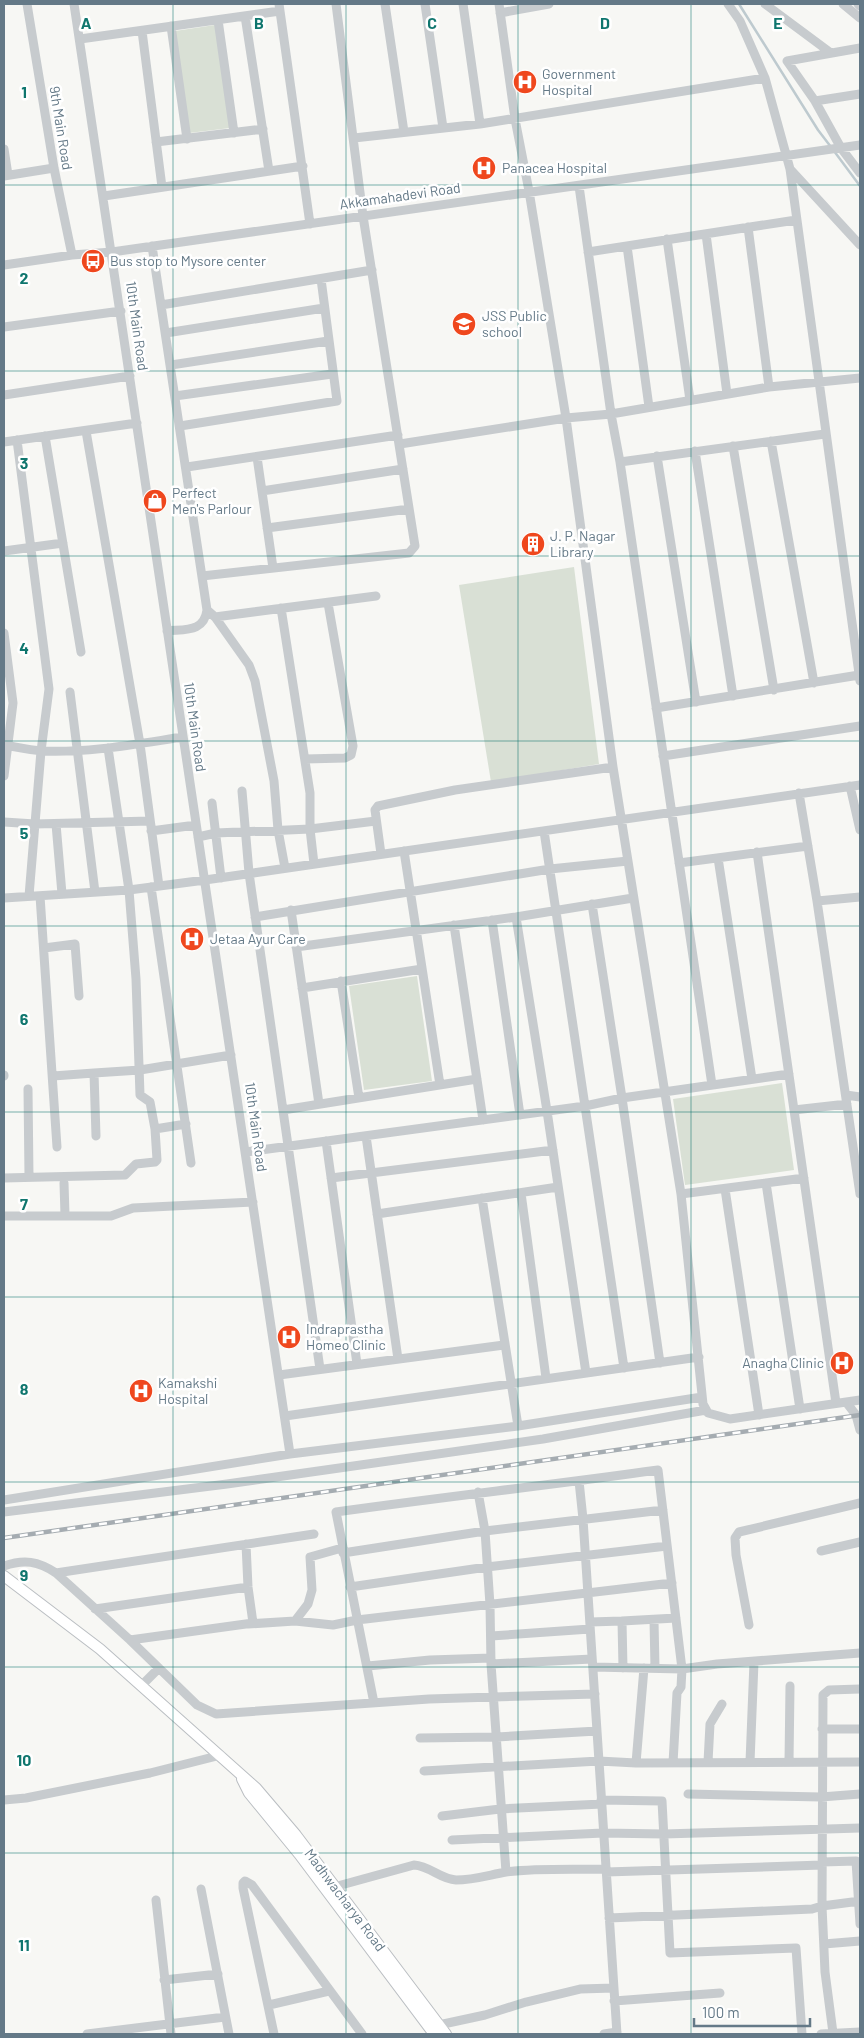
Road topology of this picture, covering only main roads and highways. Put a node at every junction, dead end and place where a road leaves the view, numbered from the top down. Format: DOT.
graph roads {
  1 [pos="4,1576"];
  2 [pos="238,1772"];
  3 [pos="434,2029"];
  4 [pos="446,2034"];
  1 -- 2 [label="main road, Madhwacharya Road"];
  2 -- 3 [label="main road, Madhwacharya Road"];
  2 -- 3 [label="main road, Madhwacharya Road"];
  3 -- 4 [label="main road, Madhwacharya Road"];
}
